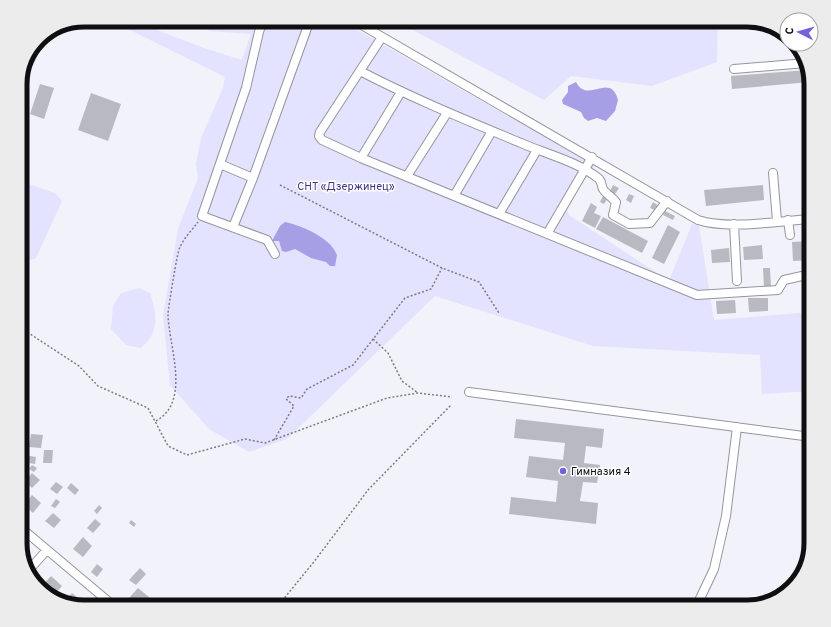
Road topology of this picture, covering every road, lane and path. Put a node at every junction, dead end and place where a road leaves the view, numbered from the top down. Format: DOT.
graph roads {
  1 [pos="261,27"];
  2 [pos="307,27"];
  3 [pos="365,27"];
  4 [pos="382,37"];
  5 [pos="800,64"];
  6 [pos="734,69"];
  7 [pos="360,71"];
  8 [pos="401,92"];
  9 [pos="447,112"];
  10 [pos="492,131"];
  11 [pos="537,150"];
  12 [pos="592,157"];
  13 [pos="361,158"];
  14 [pos="220,164"];
  15 [pos="584,170"];
  16 [pos="773,173"];
  17 [pos="407,176"];
  18 [pos="253,178"];
  19 [pos="280,185"];
  20 [pos="454,196"];
  21 [pos="667,201"];
  22 [pos="499,214"];
  23 [pos="202,216"];
  24 [pos="804,219"];
  25 [pos="788,220"];
  26 [pos="777,221"];
  27 [pos="734,224"];
  28 [pos="233,227"];
  29 [pos="547,234"];
  30 [pos="790,235"];
  31 [pos="275,254"];
  32 [pos="442,268"];
  33 [pos="804,276"];
  34 [pos="737,281"];
  35 [pos="499,313"];
  36 [pos="27,332"];
  37 [pos="373,339"];
  38 [pos="469,392"];
  39 [pos="418,393"];
  40 [pos="452,397"];
  41 [pos="451,404"];
  42 [pos="155,422"];
  43 [pos="738,427"];
  44 [pos="804,436"];
  45 [pos="274,440"];
  46 [pos="27,533"];
  47 [pos="47,550"];
  48 [pos="32,566"];
  49 [pos="107,600"];
  50 [pos="283,600"];
  51 [pos="699,600"];
  1 -- 14 [label="street"];
  2 -- 18 [label="street"];
  3 -- 4 [label="street"];
  4 -- 7 [label="street"];
  4 -- 12 [label="street"];
  5 -- 6 [label="street"];
  7 -- 8 [label="street"];
  7 -- 13 [label="street"];
  8 -- 9 [label="street"];
  8 -- 13 [label="street"];
  9 -- 10 [label="street"];
  9 -- 17 [label="street"];
  10 -- 11 [label="street"];
  10 -- 20 [label="street"];
  11 -- 15 [label="street"];
  11 -- 22 [label="street"];
  12 -- 15 [label="street"];
  12 -- 21 [label="street"];
  13 -- 17 [label="street"];
  14 -- 18 [label="street"];
  14 -- 23 [label="street"];
  15 -- 21 [label="street"];
  15 -- 29 [label="street"];
  16 -- 26 [label="street"];
  17 -- 20 [label="street"];
  18 -- 28 [label="street"];
  19 -- 32 [label="path"];
  20 -- 22 [label="street"];
  21 -- 27 [label="street"];
  22 -- 29 [label="street"];
  23 -- 28 [label="street"];
  23 -- 42 [label="path"];
  24 -- 25 [label="street"];
  25 -- 26 [label="street"];
  25 -- 30 [label="street"];
  26 -- 27 [label="street"];
  27 -- 34 [label="street"];
  28 -- 31 [label="street"];
  29 -- 33 [label="street"];
  32 -- 35 [label="path"];
  32 -- 37 [label="path"];
  36 -- 42 [label="path"];
  37 -- 39 [label="path"];
  37 -- 45 [label="path"];
  38 -- 43 [label="street"];
  39 -- 40 [label="path"];
  39 -- 45 [label="path"];
  41 -- 50 [label="path"];
  42 -- 45 [label="path"];
  43 -- 44 [label="street"];
  43 -- 51 [label="street"];
  46 -- 47 [label="street"];
  47 -- 48 [label="street"];
  47 -- 49 [label="street"];
}
